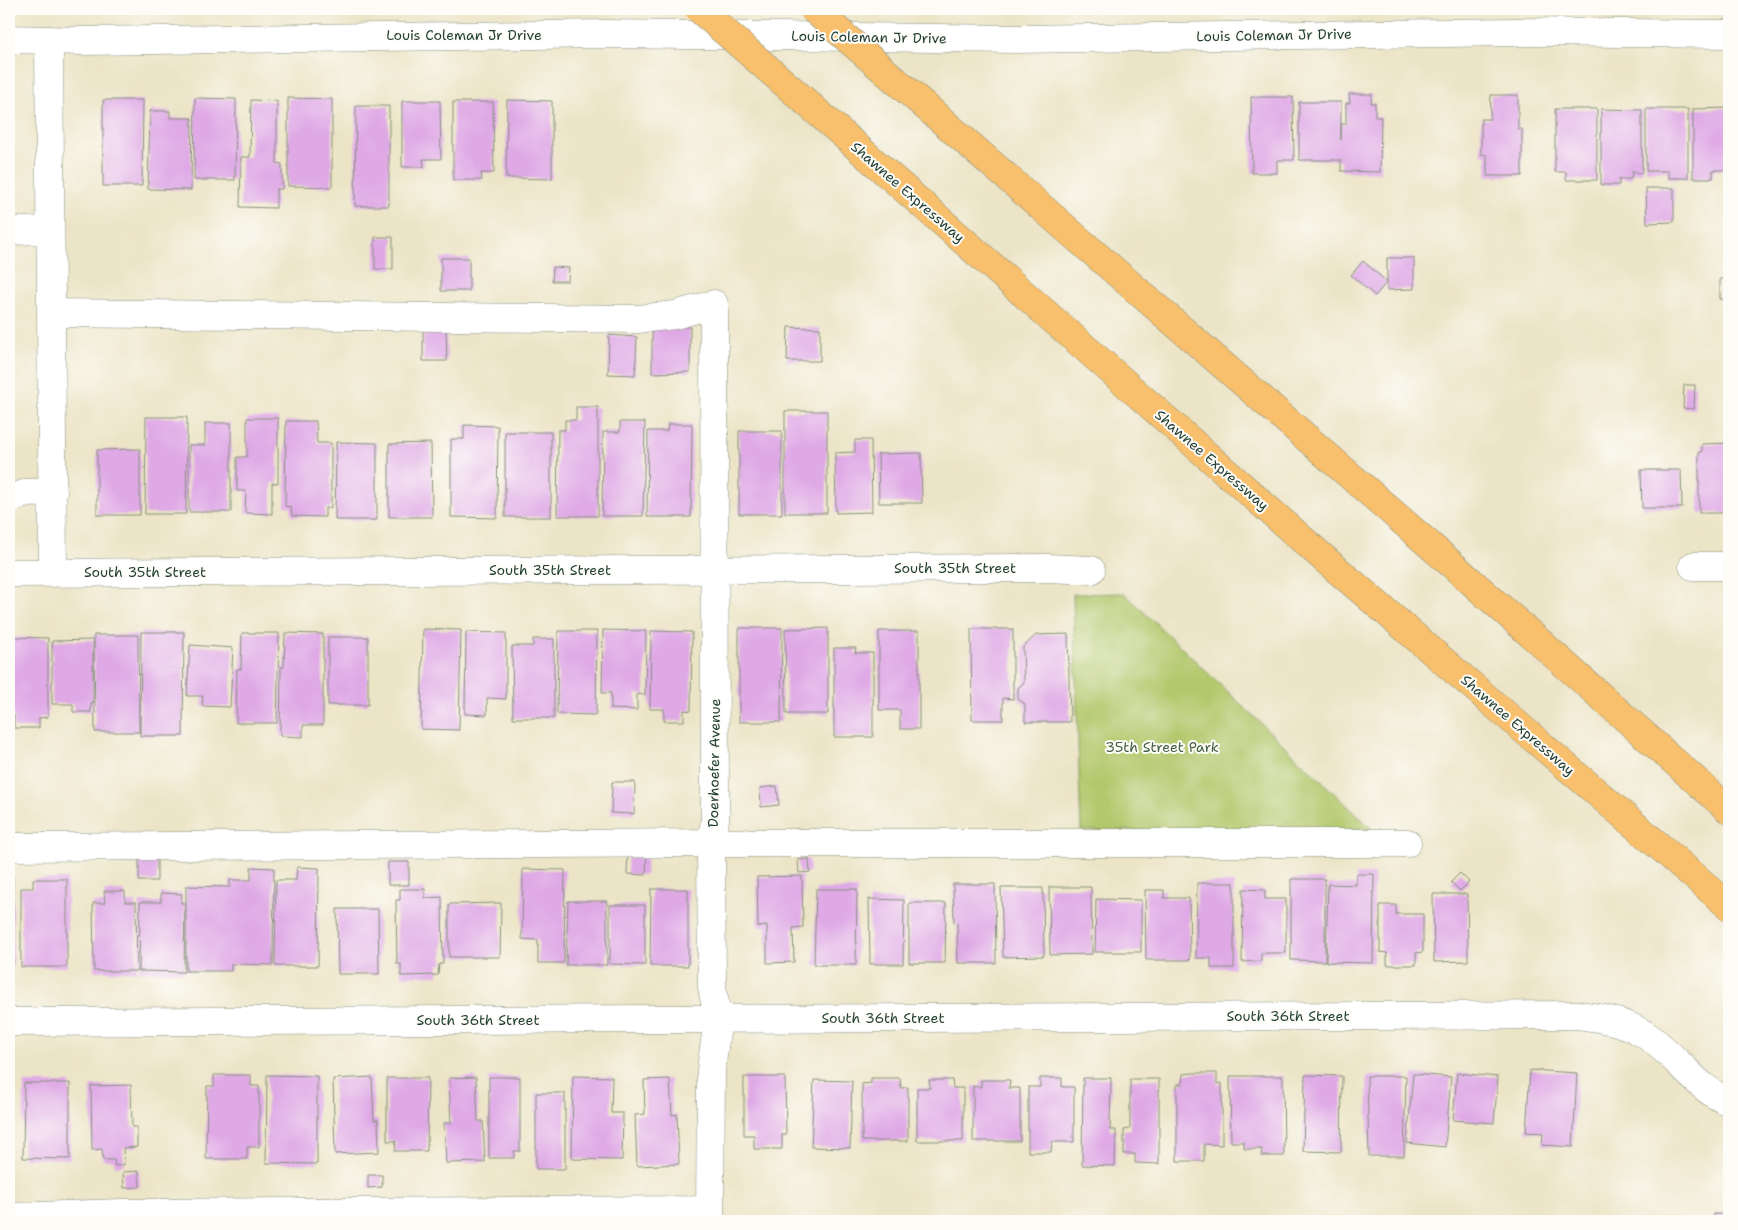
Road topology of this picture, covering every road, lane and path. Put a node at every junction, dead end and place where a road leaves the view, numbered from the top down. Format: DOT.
graph roads {
  1 [pos="700,9"];
  2 [pos="813,9"];
  3 [pos="1537,20"];
  4 [pos="1729,34"];
  5 [pos="9,39"];
  6 [pos="49,40"];
  7 [pos="50,230"];
  8 [pos="9,231"];
  9 [pos="51,313"];
  10 [pos="53,492"];
  11 [pos="9,498"];
  12 [pos="1694,566"];
  13 [pos="1729,566"];
  14 [pos="715,569"];
  15 [pos="1091,570"];
  16 [pos="53,572"];
  17 [pos="9,573"];
  18 [pos="1729,810"];
  19 [pos="711,843"];
  20 [pos="1407,843"];
  21 [pos="9,847"];
  22 [pos="1729,906"];
  23 [pos="718,1019"];
  24 [pos="9,1022"];
  25 [pos="1729,1102"];
  26 [pos="710,1216"];
  27 [pos="9,1217"];
  1 -- 22 [label="highway, Shawnee Expressway, bridge"];
  2 -- 18 [label="highway, bridge"];
  3 -- 4 [label="street, Louis Coleman Jr Drive"];
  3 -- 6 [label="street, Louis Coleman Jr Drive"];
  5 -- 6 [label="street, Louis Coleman Jr Drive"];
  6 -- 7 [label="street"];
  7 -- 8 [label="street"];
  7 -- 9 [label="street"];
  9 -- 10 [label="street"];
  9 -- 14 [label="street, Doerhoefer Avenue"];
  10 -- 11 [label="street"];
  10 -- 16 [label="street"];
  12 -- 13 [label="street"];
  14 -- 15 [label="street, South 35th Street"];
  14 -- 16 [label="street, South 35th Street"];
  14 -- 19 [label="street, Doerhoefer Avenue"];
  16 -- 17 [label="street, South 35th Street"];
  19 -- 20 [label="street"];
  19 -- 21 [label="street"];
  19 -- 23 [label="street, Doerhoefer Avenue"];
  23 -- 24 [label="street, South 36th Street"];
  23 -- 25 [label="street, South 36th Street"];
  23 -- 26 [label="street, Doerhoefer Avenue"];
  26 -- 27 [label="street"];
}
